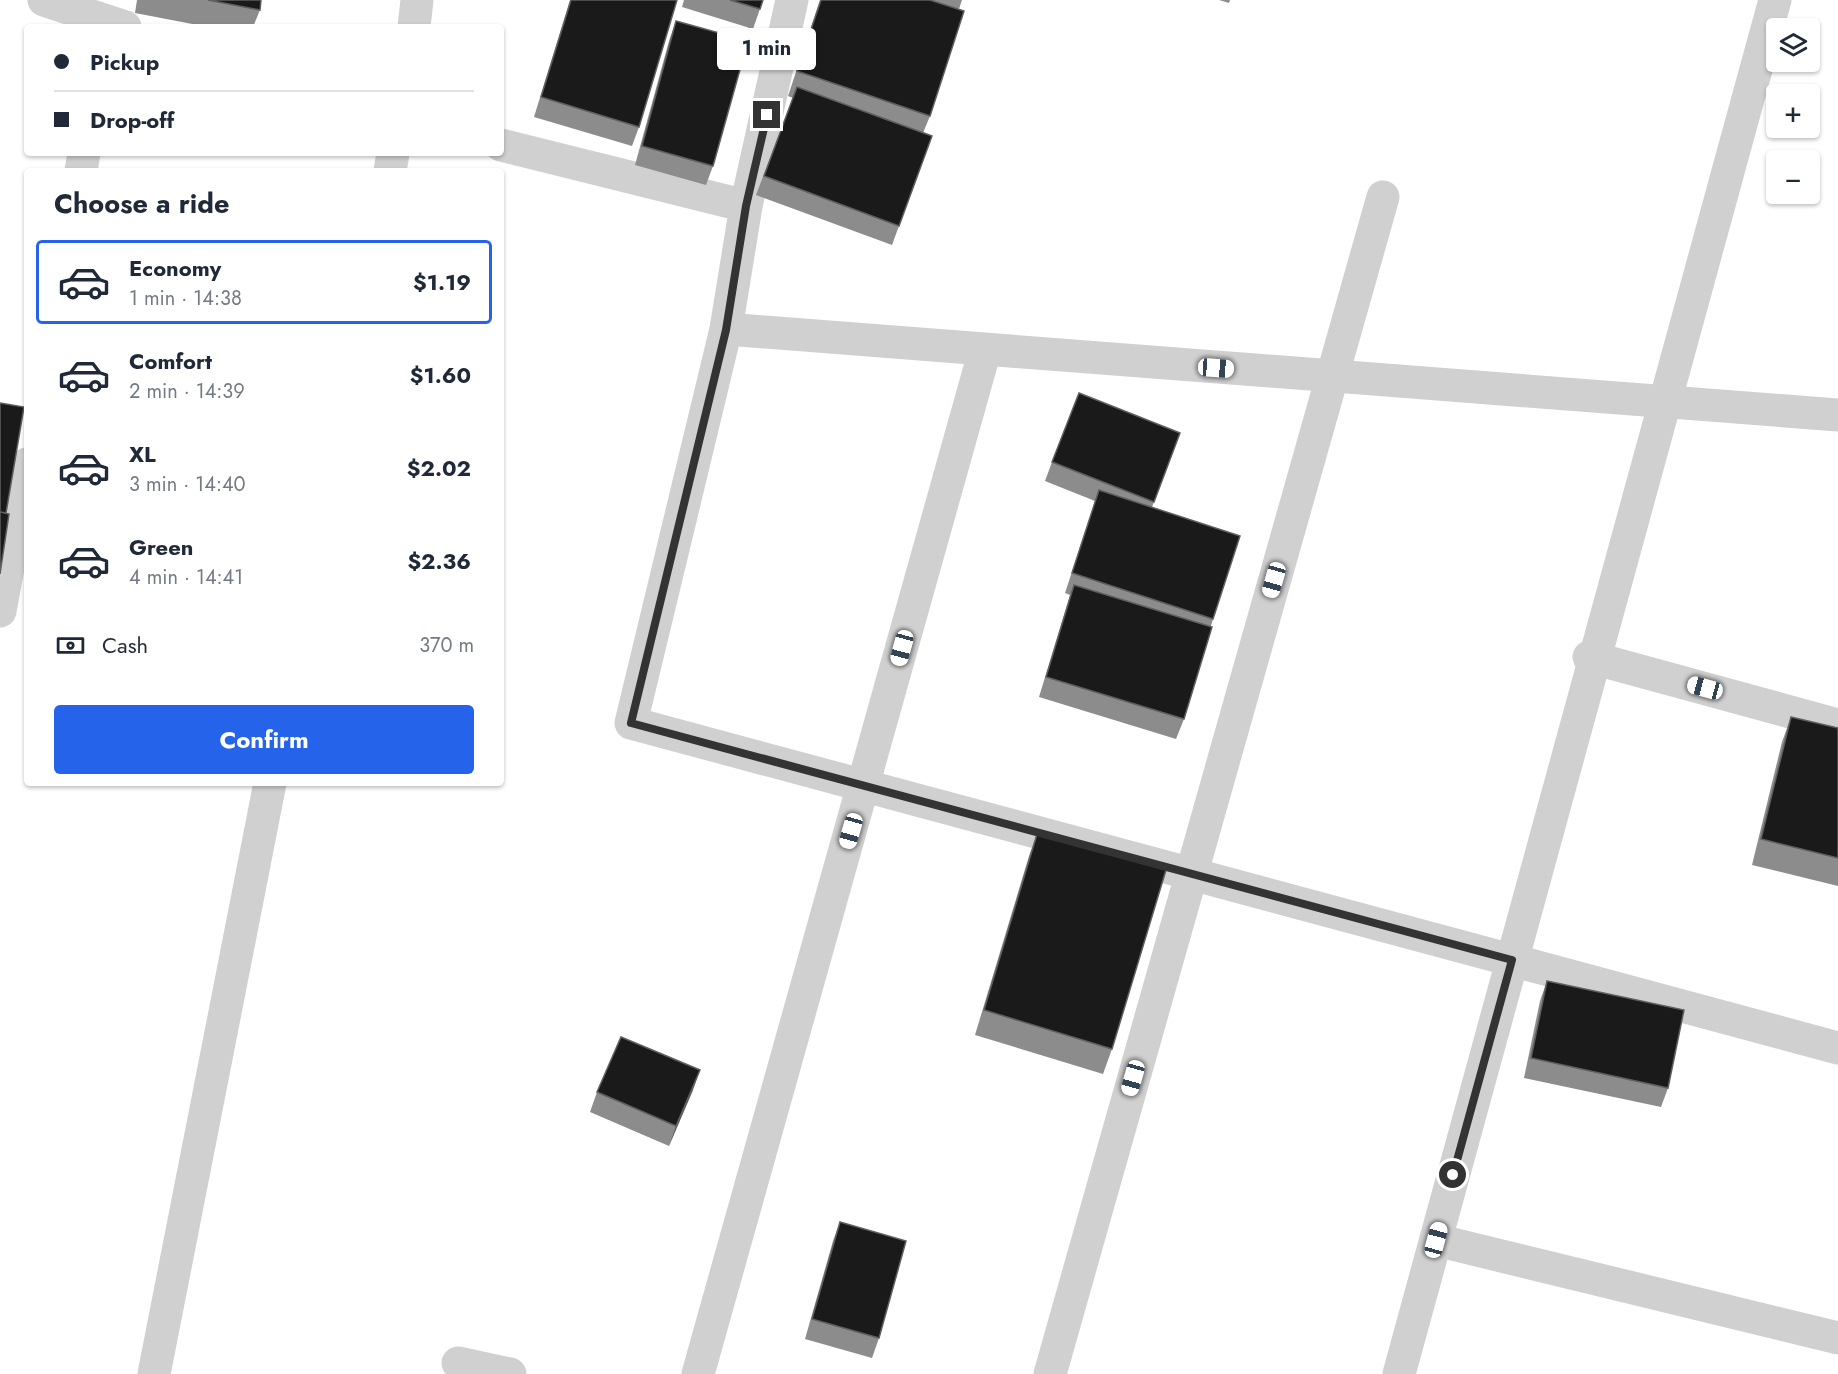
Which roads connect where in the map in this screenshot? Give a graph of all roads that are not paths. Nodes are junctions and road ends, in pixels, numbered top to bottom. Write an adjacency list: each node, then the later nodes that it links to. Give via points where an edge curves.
1 (44, 0): 5 (street)
2 (417, 0): 6 (street)
3 (792, 0): 9 (street)
4 (1774, 0): 13 (street)
5 (113, 19)
6 (414, 24)
7 (504, 146): 9 (street)
8 (1383, 196): 12 (street)
9 (746, 206): 10 (street)
10 (726, 330): 11 (street); 20 (street, via 631,723)
11 (985, 350): 12 (street); 20 (street)
12 (1332, 377): 13 (street); 21 (street)
13 (1665, 403): 14 (street); 17 (street)
14 (1838, 415)
15 (24, 480): 16 (street)
16 (0, 611)
17 (1592, 658): 18 (street); 22 (street)
18 (1838, 725)
19 (269, 786): 27 (street)
20 (863, 786): 21 (street); 29 (street)
21 (1191, 874): 22 (street); 30 (street)
22 (1512, 960): 23 (street); 24 (street)
23 (1838, 1048)
24 (1436, 1240): 25 (street); 31 (street)
25 (1838, 1338)
26 (459, 1363): 28 (street)
27 (154, 1374)
28 (510, 1374)
29 (699, 1374)
30 (1050, 1374)
31 (1399, 1374)

